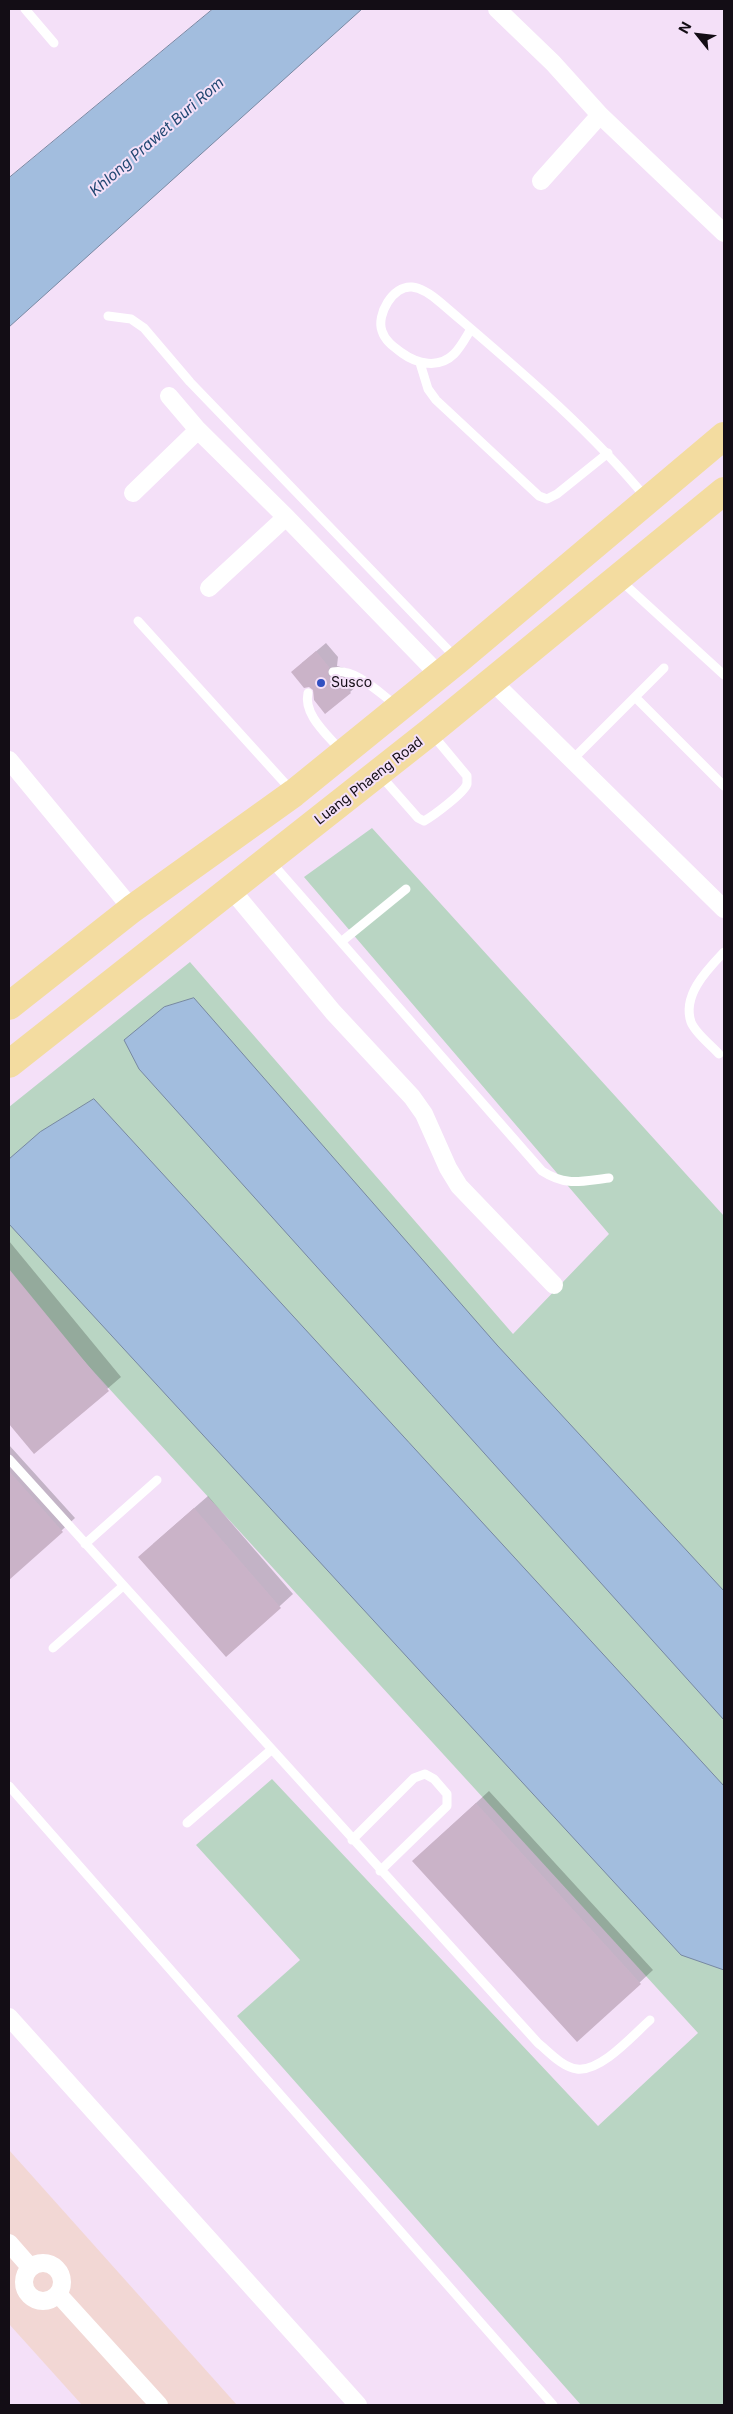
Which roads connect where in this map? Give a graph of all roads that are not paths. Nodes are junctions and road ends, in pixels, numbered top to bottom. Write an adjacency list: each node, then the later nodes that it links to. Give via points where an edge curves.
1 (26, 9): 3 (lane)
2 (497, 9): 4 (street, via 553,63)
3 (54, 43)
4 (600, 115): 5 (street); 6 (street)
5 (541, 181)
6 (724, 233)
7 (108, 316): 22 (lane, via 131,319 144,328)
8 (471, 329): 9 (lane, via 453,355 436,363); 9 (lane, via 429,293 411,286 398,291 384,308 380,319 382,331 390,344); 13 (lane)
9 (420, 363): 13 (lane, via 428,389 436,400 539,496 547,499 557,494)
10 (169, 396): 11 (street)
11 (198, 430): 15 (street); 17 (street)
12 (724, 436): 16 (main road)
13 (608, 453): 16 (lane)
14 (724, 491): 18 (main road, Luang Phaeng Road)
15 (133, 494)
16 (648, 501): 22 (main road)
17 (286, 517): 19 (street); 22 (street)
18 (619, 579): 21 (lane); 26 (main road, Luang Phaeng Road)
19 (209, 588)
20 (138, 621): 36 (lane)
21 (720, 665): 25 (lane)
22 (449, 667): 29 (main road)
23 (664, 668): 28 (lane)
24 (333, 672): 29 (lane, via 343,670 352,673)
25 (724, 675)
26 (492, 681): 30 (main road, Luang Phaeng Road); 33 (street)
27 (308, 693): 31 (lane, via 306,703 309,711)
28 (635, 697): 33 (lane); 35 (lane)
29 (399, 708): 31 (main road)
30 (430, 732): 34 (main road, Luang Phaeng Road); 34 (lane, via 467,776 463,790 431,817 424,821 418,818)
31 (343, 753): 36 (main road)
32 (9, 760): 40 (street)
33 (572, 760): 41 (street)
34 (378, 773): 37 (main road, Luang Phaeng Road)
35 (724, 786)
36 (294, 793): 40 (main road)
37 (269, 860): 38 (main road, Luang Phaeng Road); 42 (lane)
38 (231, 889): 46 (main road, Luang Phaeng Road); 48 (street, via 332,1012 412,1097 424,1114 459,1186)
39 (406, 889): 42 (lane)
40 (132, 909): 44 (main road)
41 (724, 909)
42 (341, 942): 47 (lane, via 542,1171 557,1181)
43 (724, 952): 45 (lane, via 696,986 689,1008 692,1024)
44 (9, 1006)
45 (719, 1054)
46 (9, 1064)
47 (609, 1178)
48 (554, 1285)
49 (9, 1460): 51 (lane)
50 (156, 1480): 51 (lane)
51 (85, 1544): 52 (lane)
52 (123, 1586): 53 (lane); 54 (lane)
53 (53, 1648)
54 (271, 1750): 56 (lane); 57 (lane)
55 (9, 1786): 66 (lane)
56 (188, 1823)
57 (352, 1840): 58 (lane); 58 (lane, via 414,1778 425,1774 434,1779 447,1794 447,1806)
58 (380, 1871): 60 (lane, via 557,2060 576,2069 591,2068)
59 (9, 2017): 65 (street)
60 (650, 2020)
61 (9, 2243): 62 (street)
62 (30, 2267): 63 (street, via 42,2262 54,2266 63,2283); 63 (street, via 24,2284 29,2296 40,2301)
63 (58, 2294): 64 (street)
64 (159, 2405)
65 (358, 2405)
66 (553, 2405)

